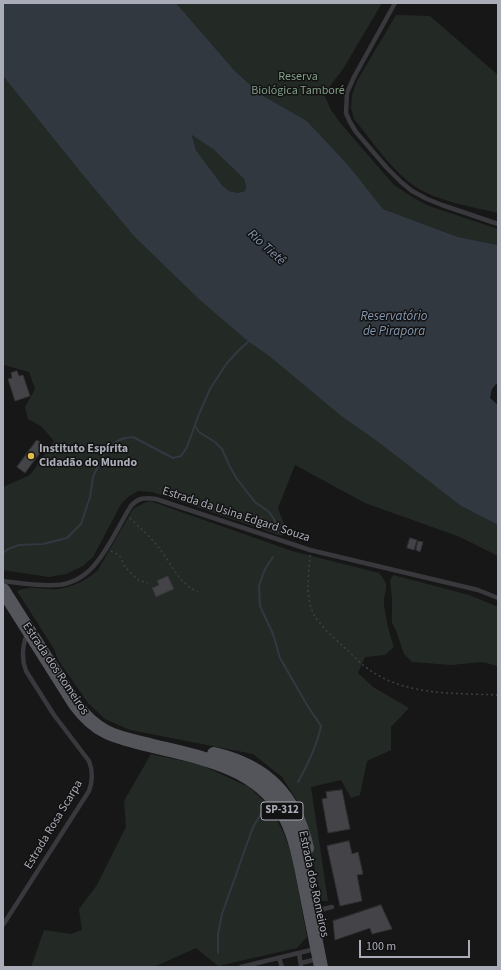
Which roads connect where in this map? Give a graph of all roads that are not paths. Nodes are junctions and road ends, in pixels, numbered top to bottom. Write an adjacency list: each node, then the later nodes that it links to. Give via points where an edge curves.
1 (395, 3): 2 (lane, via 347,93 346,113 350,122 387,168 412,191 442,205)
2 (498, 224)
3 (3, 581): 5 (lane, Estrada da Usina Edgard Souza, via 56,585 65,584 86,574 98,561 126,514 136,501 142,498 156,499 310,550 478,590)
4 (3, 590): 6 (main road, Estrada dos Romeiros / SP-312)
5 (498, 598)
6 (28, 630): 7 (main road, Estrada dos Romeiros / SP-312, via 83,714 104,731); 8 (lane, Estrada Rosa Scarpa, via 22,657 26,671 54,715 89,761 93,776 89,791)
7 (140, 743): 11 (main road, Estrada dos Romeiros / SP-312, via 230,768 249,778 270,796 286,817 295,840); 15 (main road, Estrada dos Romeiros / SP-312, via 184,747 233,759 255,769 278,788 300,824 325,909)
8 (3, 925)
9 (299, 953): 10 (lane); 11 (lane); 12 (lane)
10 (279, 958): 13 (lane); 14 (lane)
11 (319, 958): 12 (lane)
12 (301, 965)
13 (241, 967)
14 (282, 967)
15 (330, 967)

